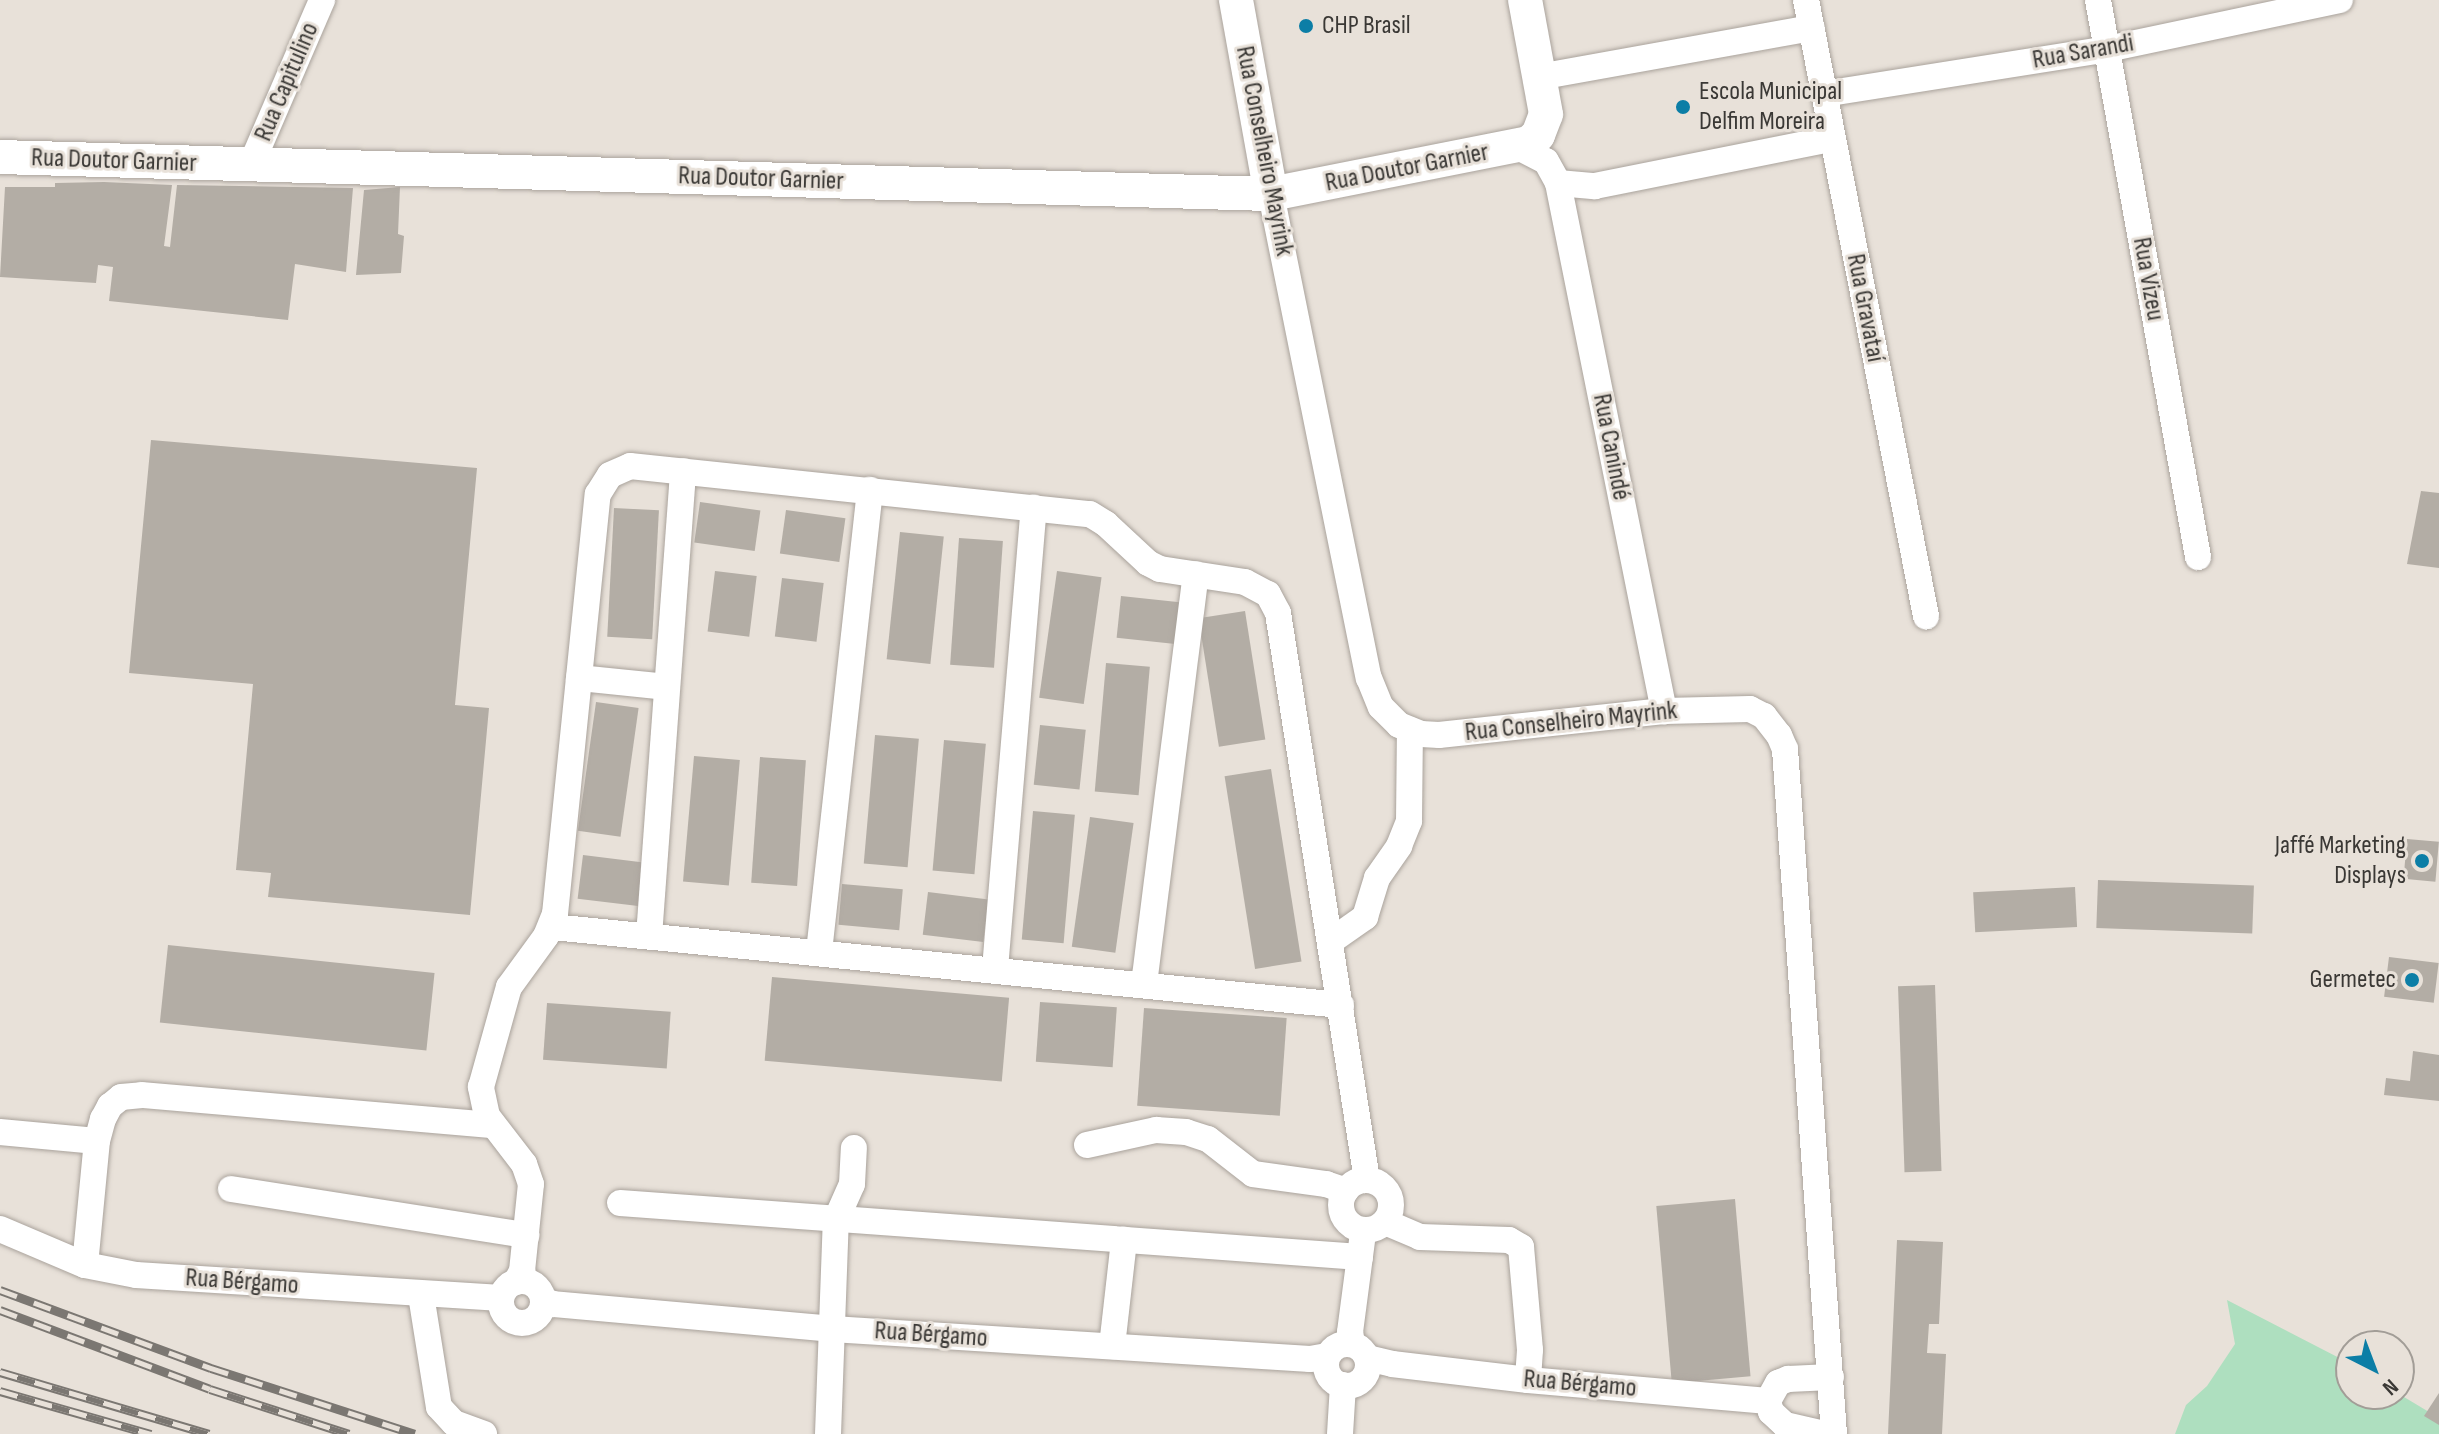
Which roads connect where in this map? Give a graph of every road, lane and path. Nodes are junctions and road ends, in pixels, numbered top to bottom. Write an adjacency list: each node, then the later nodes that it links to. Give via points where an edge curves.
1 (322, 0): 14 (street, Rua Capitulino)
2 (1236, 0): 17 (main road, Rua Conselheiro Mayrink)
3 (1525, 0): 9 (main road)
4 (1806, 0): 7 (street, Rua Gravataí)
5 (2098, 0): 8 (street, Rua Vizeu)
6 (2340, 0): 8 (street, Rua Sarandi)
7 (1812, 28): 9 (street); 10 (street, Rua Gravataí)
8 (2107, 49): 10 (street, Rua Sarandi); 22 (street, Rua Vizeu)
9 (1539, 77): 12 (main road, Rua Doutor Garnier, via 1546,114 1538,135)
10 (1824, 94): 11 (street, Rua Gravataí)
11 (1831, 139): 16 (street); 24 (street, Rua Gravataí)
12 (1518, 147): 15 (street, Rua Doutor Garnier, via 1546,161); 17 (main road, Rua Doutor Garnier)
13 (0, 157): 14 (main road, Rua Doutor Garnier)
14 (251, 165): 17 (main road, Rua Doutor Garnier)
15 (1558, 183): 16 (street); 18 (street, Rua Canindé)
16 (1595, 186): 18 (street)
17 (1271, 194): 28 (street, Rua Conselheiro Mayrink, via 1369,678 1381,707)
18 (1563, 213): 27 (street, Rua Canindé)
19 (683, 471): 20 (street); 25 (street, via 630,466 603,484); 26 (street)
20 (870, 490): 21 (street); 32 (street)
21 (1034, 508): 23 (street, via 1097,517 1148,563); 33 (street)
22 (2198, 557)
23 (1196, 574): 31 (street, via 1257,586 1274,603); 34 (street)
24 (1926, 616)
25 (579, 678): 26 (street); 29 (street)
26 (667, 687): 30 (street)
27 (1664, 711): 28 (street, Rua Conselheiro Mayrink, via 1439,735); 56 (street, Rua Conselheiro Mayrink, via 1750,709 1764,716 1785,749)
28 (1410, 730): 31 (street, via 1409,821 1377,878 1365,917)
29 (552, 927): 30 (street); 36 (street, via 522,965 504,1000 481,1087)
30 (649, 936): 32 (street)
31 (1331, 941): 35 (street)
32 (819, 952): 33 (street)
33 (995, 969): 34 (street)
34 (1144, 984): 35 (street)
35 (1341, 1005): 41 (street)
36 (493, 1125): 38 (street, via 142,1095 121,1097 103,1119); 47 (street, via 528,1173)
37 (0, 1132): 38 (street)
38 (97, 1141): 50 (street)
39 (1087, 1145): 41 (street, via 1156,1130 1186,1132 1208,1139 1253,1174)
40 (854, 1148): 44 (street, via 852,1184)
41 (1356, 1185): 45 (street, via 1341,1203 1343,1216 1352,1225); 45 (street, via 1387,1190 1391,1201)
42 (231, 1189): 47 (street)
43 (620, 1203): 44 (street)
44 (836, 1220): 48 (street); 53 (street)
45 (1374, 1226): 49 (street); 57 (street, via 1420,1237 1509,1240 1521,1247)
46 (0, 1229): 50 (street, Rua Bérgamo)
47 (526, 1235): 51 (street)
48 (1124, 1240): 49 (street); 54 (street)
49 (1360, 1257): 55 (street)
50 (85, 1265): 52 (street, Rua Bérgamo, via 136,1275)
51 (522, 1294): 52 (street, Rua Bérgamo); 53 (street, Rua Bérgamo)
52 (421, 1295): 59 (street, via 439,1407 454,1423)
53 (832, 1329): 54 (street, Rua Bérgamo); 60 (street)
54 (1112, 1346): 55 (street, Rua Bérgamo)
55 (1348, 1354): 57 (street, Rua Bérgamo); 61 (street, via 1361,1380 1345,1390)
56 (1831, 1377): 58 (street, via 1788,1379 1778,1383); 63 (street, Rua Conselheiro Mayrink)
57 (1528, 1380): 58 (street, Rua Bérgamo)
58 (1768, 1401): 62 (street, via 1785,1425)
59 (484, 1434)
60 (828, 1434)
61 (1340, 1434)
62 (1824, 1434)
63 (1834, 1434)

